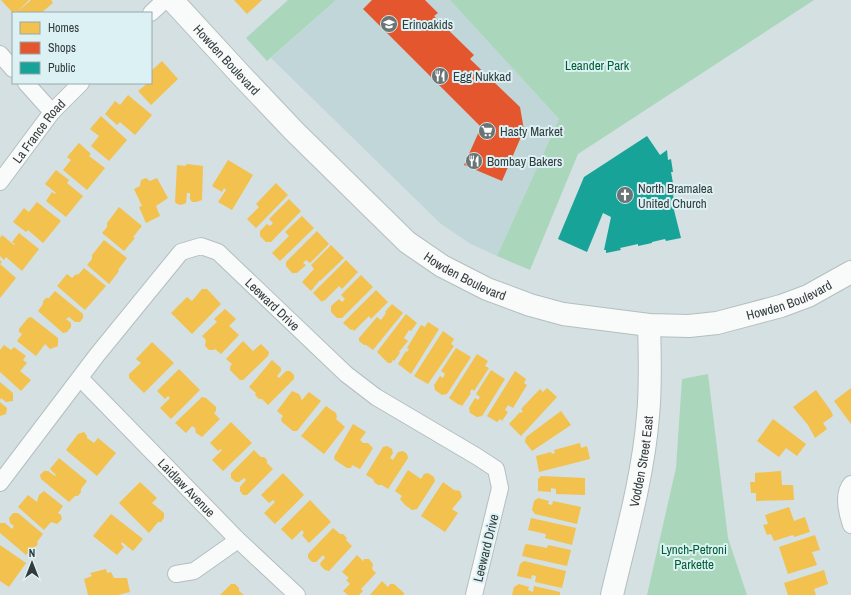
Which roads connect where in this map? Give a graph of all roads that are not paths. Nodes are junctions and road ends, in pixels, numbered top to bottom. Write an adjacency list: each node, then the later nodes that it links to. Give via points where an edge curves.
1 (165, 0): 3 (street)
2 (172, 0): 11 (street, Howden Boulevard, via 351,187 407,242 442,266 487,289 530,305 563,314)
3 (152, 12)
4 (0, 54): 5 (street)
5 (12, 68)
6 (27, 84): 8 (street)
7 (80, 84): 8 (street, La France Road)
8 (52, 112): 9 (street, La France Road)
9 (0, 182)
10 (851, 272): 11 (street, Howden Boulevard, via 808,296 752,315 689,326)
11 (649, 325): 20 (street, Vodden Street East, via 649,415 645,445)
12 (80, 378): 13 (street, Leeward Drive); 16 (street, Laidlaw Avenue); 19 (street, Leeward Drive, via 181,252 201,246 218,252 346,374 376,397 496,469 500,488)
13 (0, 483)
14 (851, 484): 15 (street, via 847,488 847,512)
15 (851, 525)
16 (238, 540): 17 (street, via 194,571); 18 (street, Laidlaw Avenue)
17 (176, 574)
18 (297, 595)
19 (474, 595)
20 (612, 595)

